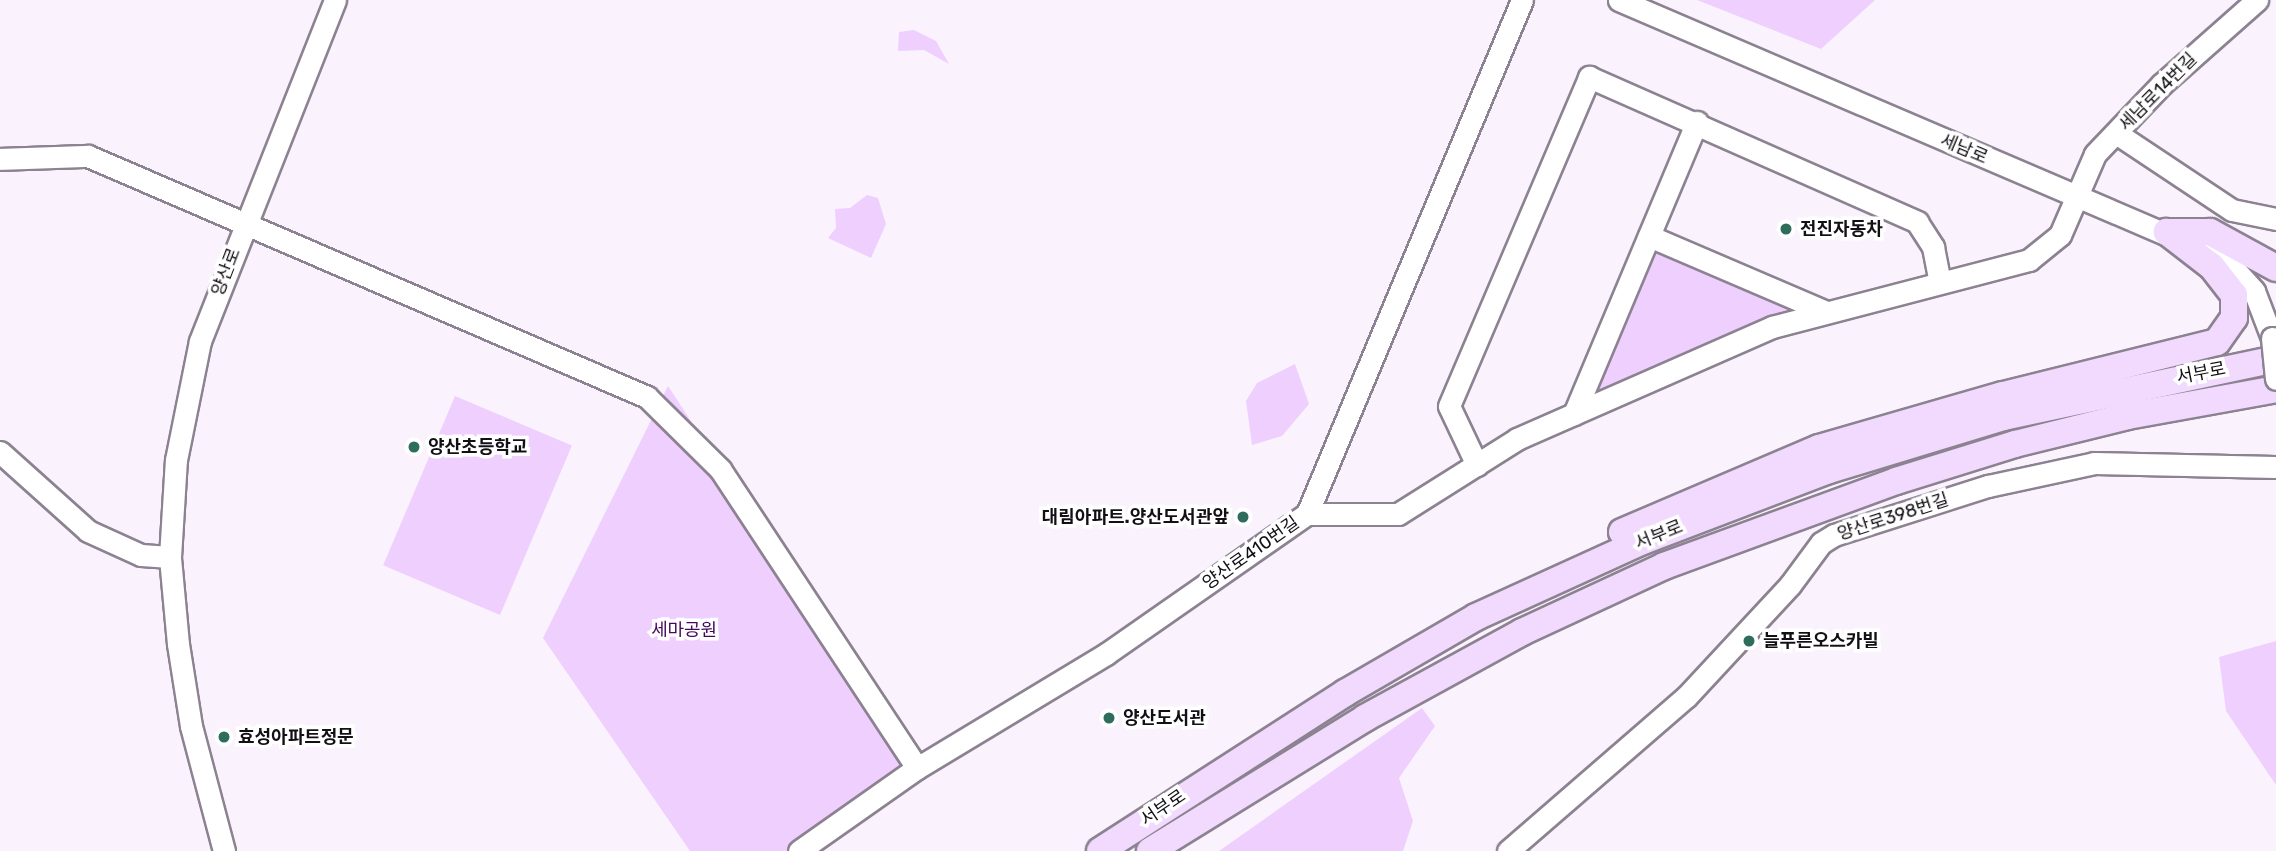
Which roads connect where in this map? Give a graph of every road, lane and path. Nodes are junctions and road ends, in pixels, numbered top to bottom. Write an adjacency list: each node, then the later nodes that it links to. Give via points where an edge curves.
1 (335, 0): 10 (street, 양산로)
2 (1522, 0): 23 (street, 양산로410번길)
3 (1619, 0): 8 (street, 세남로)
4 (2257, 0): 6 (street, 세남로14번길, via 2161,84)
5 (1697, 122): 12 (street); 14 (street, via 1917,222 1933,247); 21 (street, via 1589,77 1449,406)
6 (2116, 133): 8 (street, 세남로14번길, via 2095,155); 9 (street, via 2232,210)
7 (0, 159): 10 (street, via 88,156)
8 (2077, 198): 11 (street, 세남로); 14 (street, 세남로14번길, via 2060,235 2029,260)
9 (2276, 219)
10 (245, 223): 24 (street, 양산로, via 200,341 185,399); 26 (street, via 647,397 720,469)
11 (2167, 232): 13 (main road, via 2210,232); 16 (street, 세남로, via 2226,260 2254,291); 25 (main road, via 2211,266 2234,295 2234,318 2217,342 1990,398 1819,448 1540,570)
12 (1649, 236): 15 (street); 19 (street)
13 (2276, 268)
14 (1940, 282): 15 (street, 세남로14번길)
15 (1826, 312): 19 (street, 세남로14번길, via 1772,327)
16 (2274, 348): 17 (street, 세남로, bridge); 25 (main road, 서부로, via 2003,417 1829,470 1643,541)
17 (2276, 379)
18 (2276, 389): 30 (main road, 서부로, via 2128,416 2015,444 1896,481 1664,566 1522,632 1365,718)
19 (1574, 414): 21 (street, 세남로14번길, via 1517,439)
20 (0, 452): 24 (street, via 88,531 141,555)
21 (1477, 465): 23 (street, 세남로14번길, via 1398,514)
22 (2276, 467): 31 (street, 양산로398번길, via 2094,463 1988,486 1833,535 1821,543 1790,585 1686,697)
23 (1307, 514): 26 (street, 양산로410번길, via 1106,654)
24 (170, 557): 27 (street, 양산로, via 191,726)
25 (1476, 617): 29 (main road, 서부로, via 1334,700)
26 (917, 768): 28 (street, 양산로410번길)
27 (225, 851)
28 (799, 851)
29 (1100, 851)
30 (1150, 851)
31 (1508, 851)

